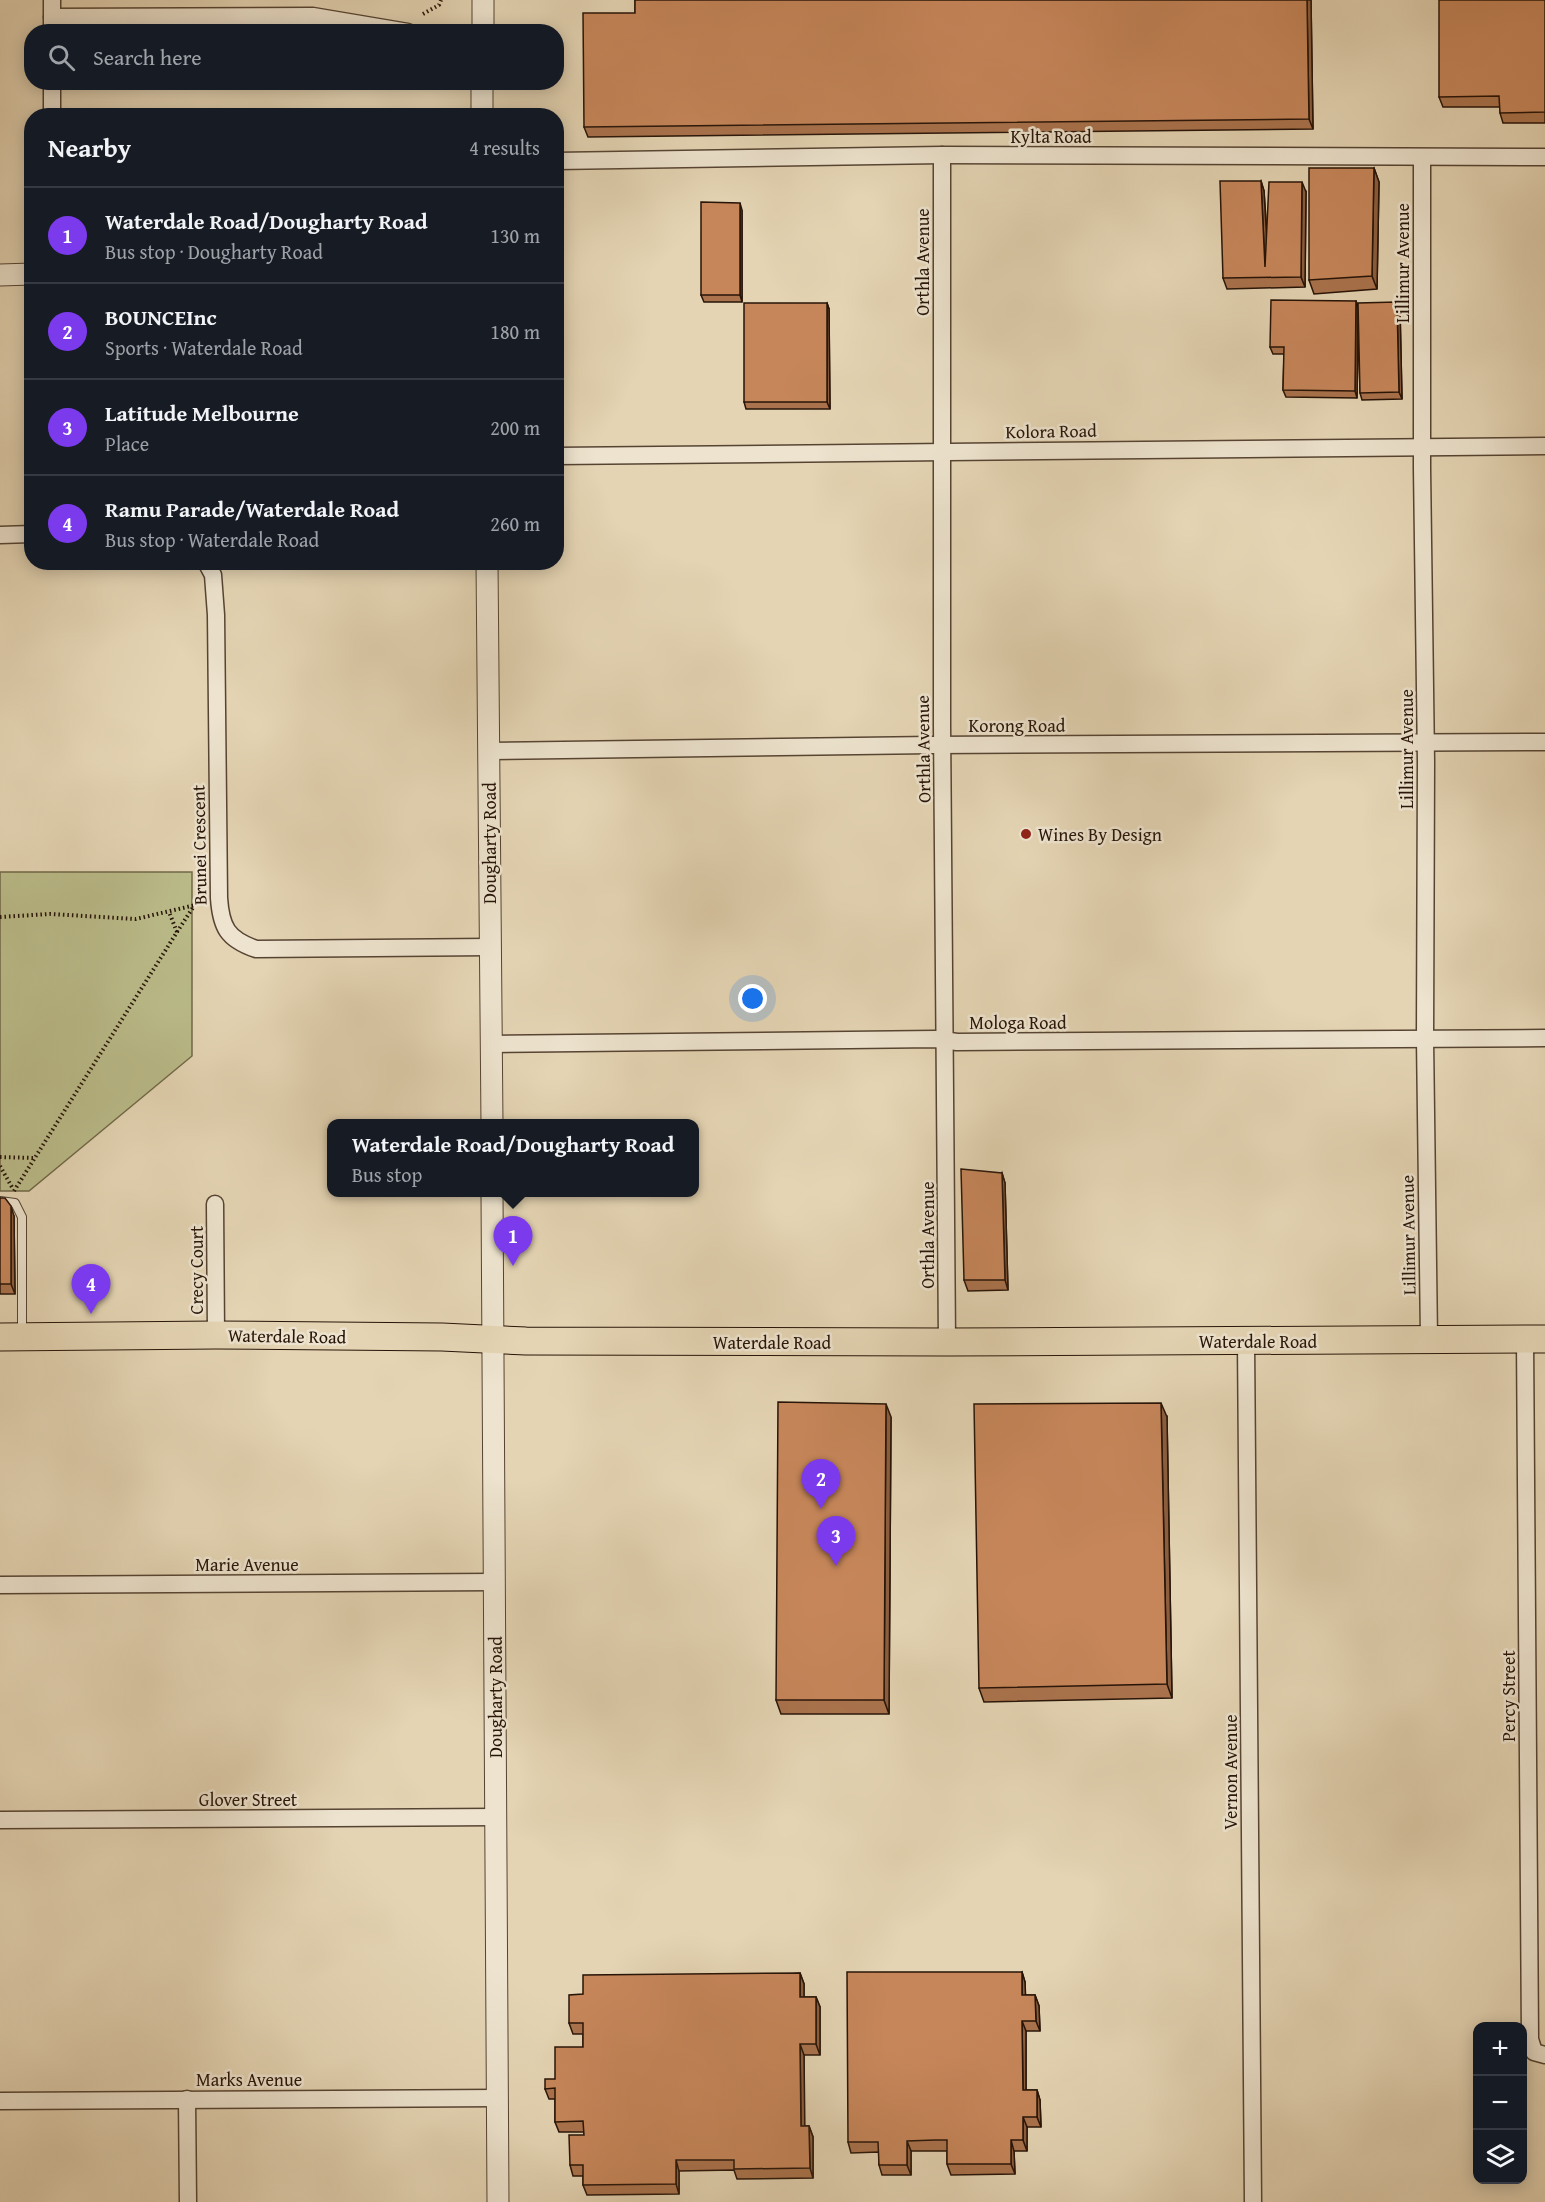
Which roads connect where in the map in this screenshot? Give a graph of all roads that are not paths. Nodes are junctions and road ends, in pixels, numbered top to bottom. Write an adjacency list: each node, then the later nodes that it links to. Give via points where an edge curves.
1 (52, 0): 3 (street)
2 (483, 0): 5 (street)
3 (52, 24): 4 (street, via 313,16)
4 (360, 24)
5 (483, 24)
6 (52, 90): 8 (street)
7 (482, 90): 9 (street)
8 (52, 108)
9 (482, 108)
10 (942, 155): 12 (street, Kylta Road); 13 (street, Kylta Road); 18 (street, Orthla Avenue)
11 (1545, 157): 12 (street, Kylta Road)
12 (1422, 158): 17 (street, Lillimur Avenue)
13 (564, 161)
14 (24, 274): 15 (street)
15 (0, 275)
16 (1545, 446): 17 (street, Kolora Road)
17 (1422, 447): 18 (street, Kolora Road); 24 (street, Lillimur Avenue)
18 (941, 452): 19 (street, Kolora Road); 26 (street, Orthla Avenue)
19 (564, 456)
20 (24, 534): 21 (street)
21 (0, 535)
22 (210, 570): 28 (street, Brunei Crescent, via 216,615 219,898 226,930 243,945 256,949)
23 (487, 570): 27 (street, Dougharty Road)
24 (1426, 742): 25 (street, Korong Road); 26 (street, Korong Road); 30 (street, Lillimur Avenue)
25 (1545, 742)
26 (942, 745): 27 (street, Korong Road); 31 (street, Orthla Avenue)
27 (489, 751): 28 (street, Dougharty Road)
28 (490, 947): 32 (street, Dougharty Road)
29 (1545, 1038): 30 (street, Mologa Road)
30 (1425, 1039): 31 (street, Mologa Road); 41 (street, Lillimur Avenue)
31 (945, 1041): 32 (street, Mologa Road); 43 (street, Orthla Avenue)
32 (491, 1044): 33 (street, Dougharty Road)
33 (492, 1119)
34 (492, 1197): 39 (street, Dougharty Road)
35 (0, 1201): 38 (lane, via 15,1203 22,1217)
36 (215, 1204): 37 (street, Crecy Court)
37 (216, 1335): 38 (main road, Waterdale Road); 39 (main road, Waterdale Road)
38 (11, 1337)
39 (494, 1339): 43 (main road, Waterdale Road); 44 (street, Dougharty Road)
40 (1535, 1339): 41 (main road, Waterdale Road); 48 (street, Percy Street, via 1530,2039)
41 (1429, 1340): 42 (main road, Waterdale Road)
42 (1246, 1341): 43 (main road, Waterdale Road); 54 (street, Vernon Avenue)
43 (947, 1342)
44 (494, 1582): 45 (street, Marie Avenue); 46 (street, Dougharty Road)
45 (0, 1585)
46 (496, 1817): 47 (street, Glover Street); 49 (street, Dougharty Road)
47 (0, 1820)
48 (1540, 2053)
49 (498, 2098): 50 (street, Marks Avenue); 53 (street, Dougharty Road)
50 (187, 2099): 51 (street, Marks Avenue); 52 (street)
51 (0, 2101)
52 (188, 2202)
53 (498, 2202)
54 (1253, 2202)

